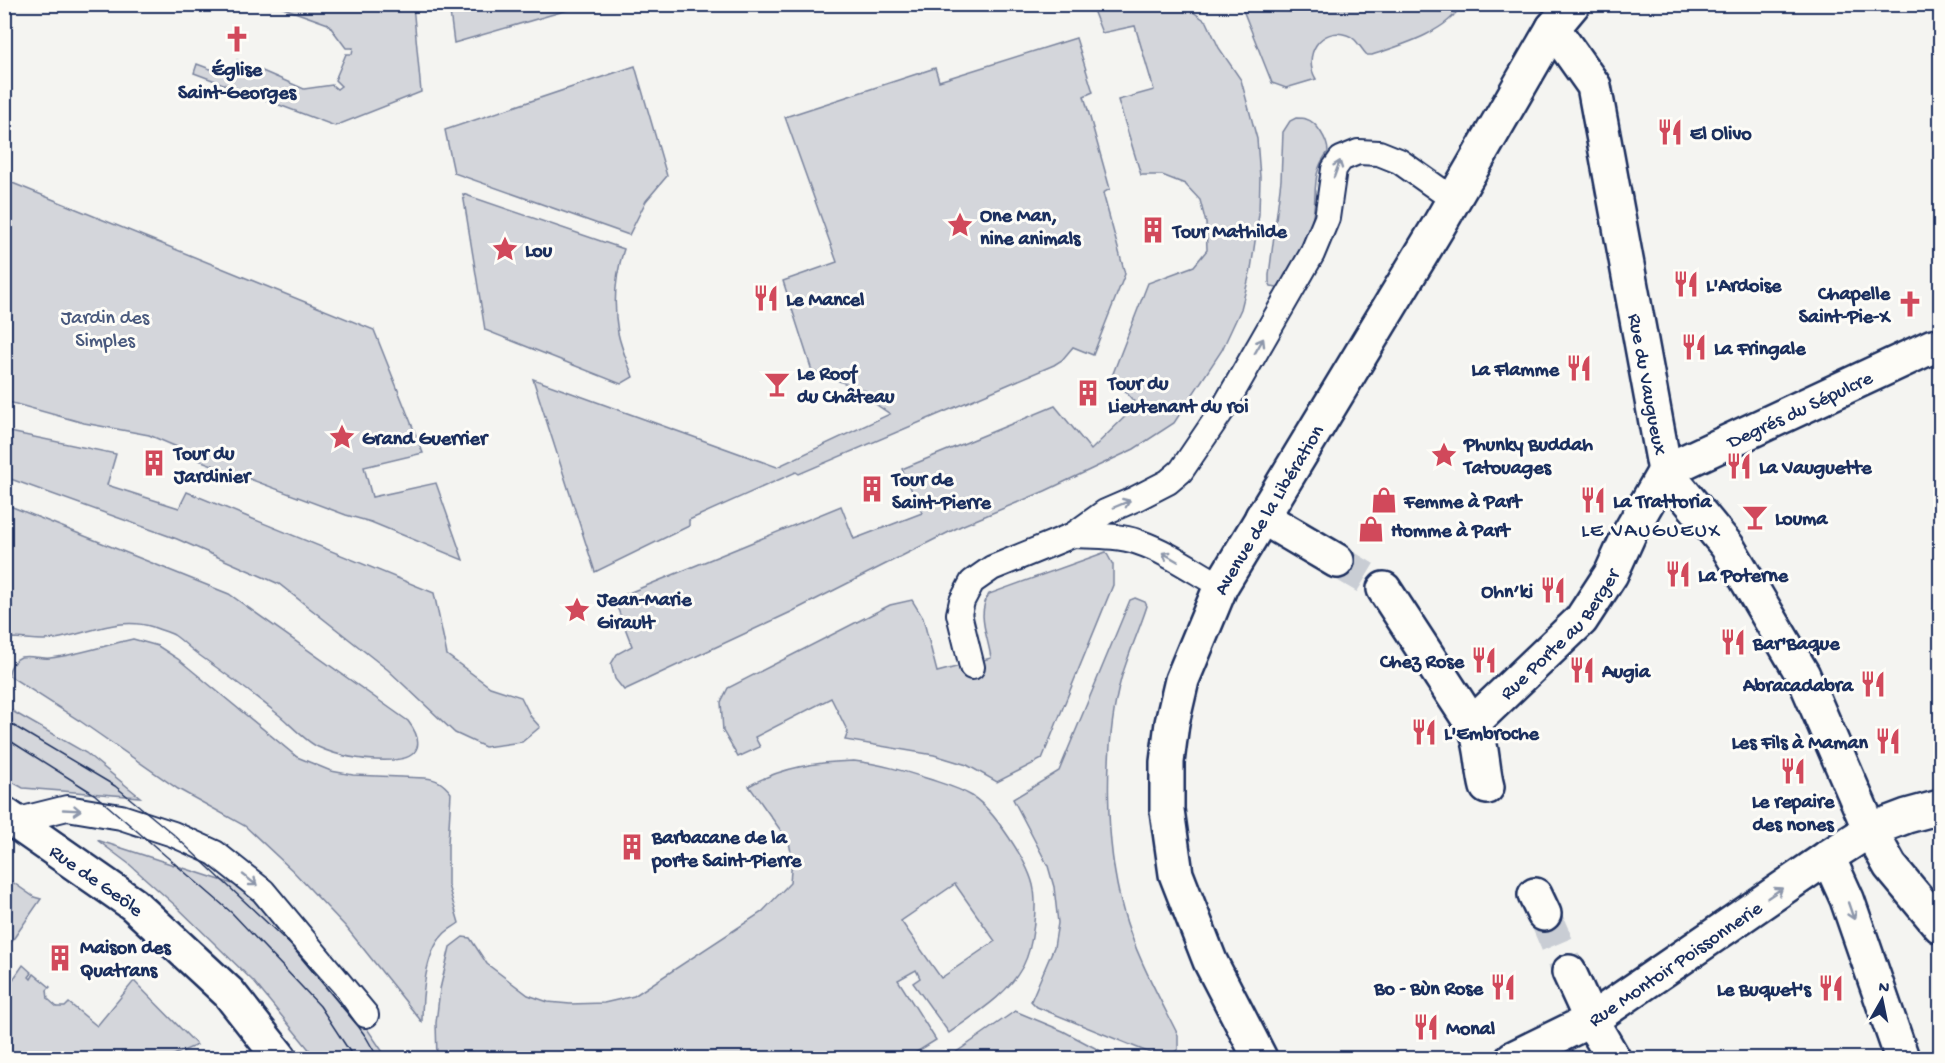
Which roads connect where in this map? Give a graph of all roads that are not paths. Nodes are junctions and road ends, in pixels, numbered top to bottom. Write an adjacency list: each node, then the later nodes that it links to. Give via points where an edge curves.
1 (1561, 12): 2 (street, Avenue de la Libération); 4 (street, Rue du Vaugueux, via 1594,86)
2 (1454, 200): 5 (street, Avenue de la Libération); 6 (lane, one-way to 2, via 1105,512 1168,482 1181,471 1223,410 1312,254 1327,218 1334,169 1341,159 1358,152 1379,153 1399,161)
3 (1933, 346): 4 (street, Degrés du Sépulcre)
4 (1665, 471): 11 (street, Rue Porte au Berger, via 1611,574 1581,620); 15 (street, Rue du Vaugueux, via 1726,546 1803,675)
5 (1262, 517): 7 (street); 8 (street, Avenue de la Libération)
6 (1072, 535): 8 (lane, one-way to 6, via 1136,541); 10 (lane, via 992,568 972,582 959,614)
7 (1337, 561)
8 (1221, 586): 22 (street, Avenue de la Libération, via 1182,680 1167,762 1167,810 1176,874 1210,962)
9 (1384, 589): 11 (street)
10 (972, 668)
11 (1472, 724): 12 (street, via 1480,742)
12 (1487, 788)
13 (1941, 807): 15 (street, Rue Montoir Poissonnerie)
14 (10, 818): 19 (lane, one-way to 19, via 67,808 121,817 215,853 263,891); 21 (street, Rue de Geôle, via 133,903 229,993)
15 (1870, 830): 16 (street, Rue Montoir Poissonnerie); 17 (street, Rue du Vaugueux, via 1890,866)
16 (1828, 857): 20 (street, Rue Montoir Poissonnerie, one-way to 16); 25 (street, one-way to 25, via 1847,899)
17 (1941, 926)
18 (1569, 972): 20 (street)
19 (366, 1015)
20 (1591, 1020): 23 (street, Rue Montoir Poissonnerie); 24 (street)
21 (280, 1059)
22 (1260, 1059)
23 (1513, 1059)
24 (1613, 1059)
25 (1902, 1059)

